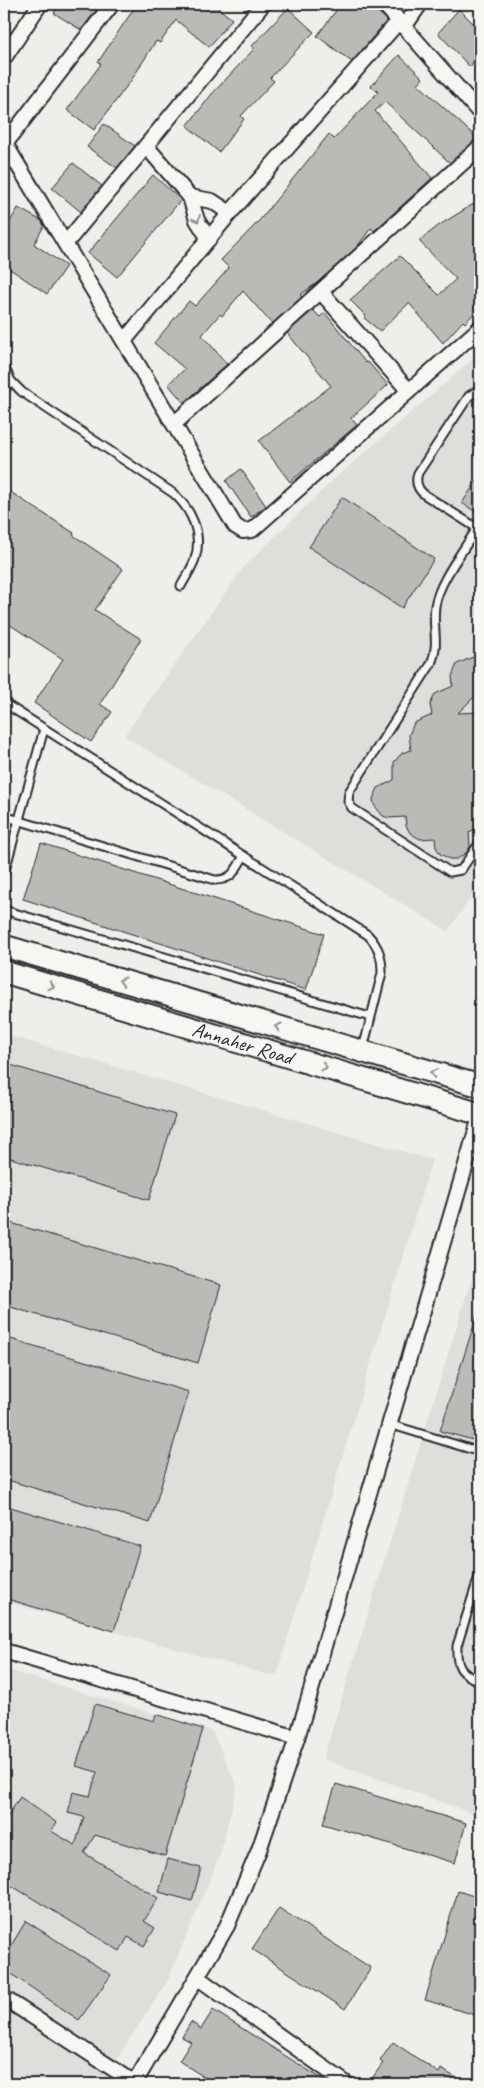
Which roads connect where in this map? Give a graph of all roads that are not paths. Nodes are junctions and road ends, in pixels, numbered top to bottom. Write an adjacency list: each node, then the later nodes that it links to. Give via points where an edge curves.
1 (40, 4): 7 (street)
2 (112, 4): 9 (street)
3 (264, 4): 10 (street)
4 (384, 4): 6 (street)
5 (420, 4): 6 (street)
6 (401, 24): 8 (street); 13 (street)
7 (4, 58)
8 (480, 113)
9 (4, 143): 15 (street)
10 (146, 146): 12 (street); 15 (street)
11 (480, 147): 16 (street)
12 (190, 197): 13 (street, via 212,201); 14 (street, one-way to 14, via 197,220)
13 (230, 213): 14 (street)
14 (209, 239): 18 (street)
15 (66, 243): 18 (street)
16 (321, 292): 22 (street); 24 (street)
17 (480, 328): 22 (street)
18 (124, 341): 24 (street)
19 (4, 366): 20 (lane)
20 (11, 381): 23 (lane); 26 (lane, via 22,392 181,500 193,518 198,539 195,560)
21 (480, 389): 25 (lane, via 469,396 418,473 416,483 425,495)
22 (409, 391): 24 (street, via 248,532 235,526)
23 (4, 392)
24 (174, 424)
25 (479, 529): 31 (lane, via 437,597 434,617 437,645 431,664 349,792 348,800 352,808 450,872 461,870)
26 (181, 586)
27 (4, 703): 28 (lane)
28 (44, 729): 30 (lane); 32 (lane)
29 (4, 816): 30 (lane)
30 (18, 820): 32 (lane, via 215,880 224,880 232,875); 33 (lane)
31 (480, 842)
32 (244, 856): 37 (lane, via 368,935 375,943 380,952 382,973)
33 (4, 874)
34 (4, 910): 37 (lane)
35 (4, 946): 38 (main road, Annaher Road, one-way to 35)
36 (4, 972): 40 (main road, Annaher Road, one-way to 40)
37 (370, 1017): 38 (lane)
38 (362, 1052): 39 (main road, Annaher Road, one-way to 38)
39 (480, 1086)
40 (480, 1115): 41 (street)
41 (389, 1424): 42 (lane); 46 (street)
42 (480, 1452)
43 (480, 1573): 45 (lane, via 456,1656 458,1667)
44 (4, 1651): 46 (street)
45 (480, 1682)
46 (297, 1738): 47 (street, via 227,1926)
47 (198, 1978): 49 (street); 50 (street)
48 (4, 1998): 49 (street)
49 (134, 2084)
50 (347, 2084)

